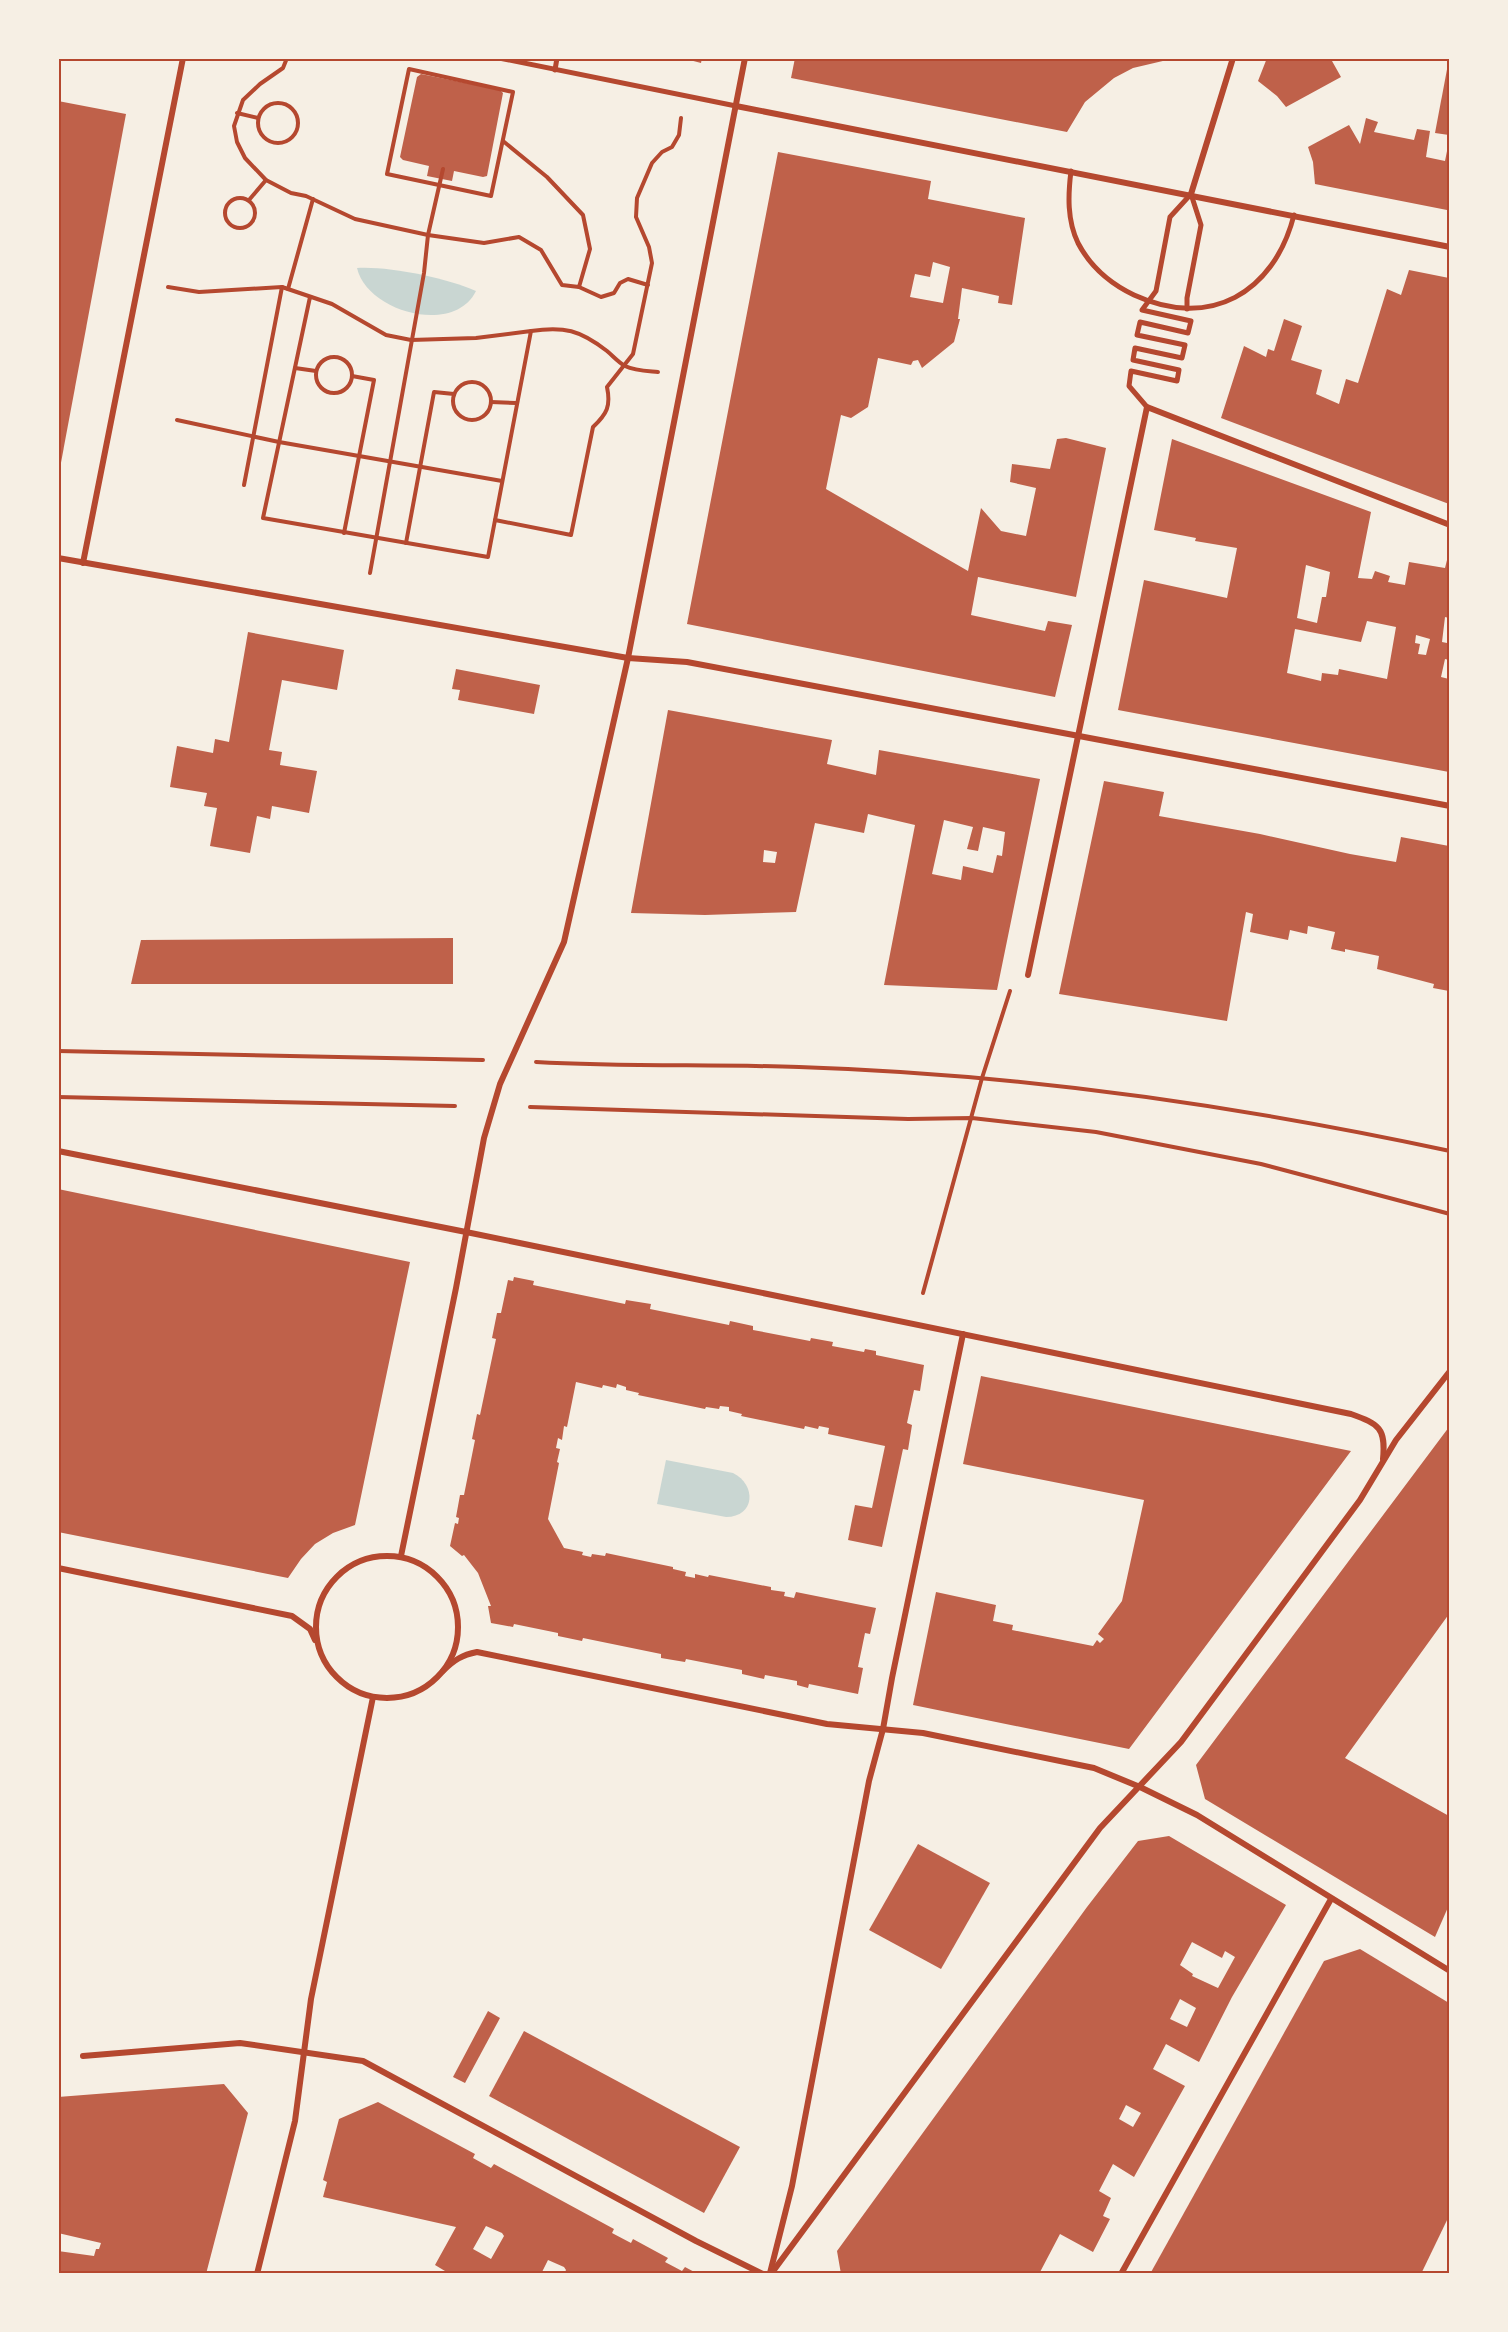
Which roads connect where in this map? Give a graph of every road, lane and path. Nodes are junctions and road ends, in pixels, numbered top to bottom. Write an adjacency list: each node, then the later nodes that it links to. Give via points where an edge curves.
1 (183, 58): 56 (street)
2 (287, 58): 10 (path, via 284,68 243,100)
3 (499, 58): 7 (street)
4 (557, 58): 8 (street)
5 (746, 58): 9 (street)
6 (1233, 58): 18 (street)
7 (516, 60): 8 (street)
8 (555, 70): 9 (street)
9 (736, 106): 15 (street); 58 (street)
10 (237, 113): 12 (path); 16 (path, via 237,141 245,158)
11 (670, 116): 24 (path, via 682,118 679,135 672,147 652,163 637,198 636,217 652,263)
12 (258, 118): 12 (path, via 269,104 282,103 293,109 297,127 290,139 270,141 260,132)
13 (503, 141): 17 (path, via 491,196); 17 (path, via 513,92 409,69 387,174); 27 (path, via 547,177 582,215 591,249)
14 (443, 169): 17 (path)
15 (1071, 171): 18 (street); 30 (street, via 1068,195 1077,242 1108,279)
16 (266, 180): 19 (path); 20 (path)
17 (439, 185): 22 (path)
18 (1191, 195): 21 (street); 30 (street, via 1170,217 1156,291); 31 (street, via 1201,225)
19 (313, 199): 22 (path, via 355,219); 28 (path)
20 (249, 200): 20 (path, via 255,209 254,219 247,226 233,226 226,220 226,205 234,198)
21 (1294, 215): 23 (street); 31 (street, via 1279,255 1251,286 1223,302)
22 (428, 235): 27 (path, via 484,243 519,237 541,250 562,285); 46 (path)
23 (1449, 246)
24 (648, 285): 27 (path, via 628,279 614,293 601,297); 33 (path, via 633,354)
25 (168, 287): 26 (path, via 200,292)
26 (282, 287): 28 (path); 43 (path)
27 (579, 287)
28 (288, 289): 29 (path)
29 (310, 297): 32 (path, via 332,304 386,335 411,340); 34 (path)
30 (1149, 302): 31 (street); 41 (street, via 1142,310 1191,321 1188,333 1140,322 1137,335 1185,345 1182,358 1135,348 1133,360 1179,370 1177,381 1131,371 1129,386)
31 (1187, 309)
32 (531, 331): 33 (path, via 571,331 589,338); 40 (path)
33 (624, 365): 36 (path); 50 (path, via 607,387 610,402 593,428 571,535)
34 (295, 368): 35 (path); 44 (path)
35 (316, 371): 37 (path, via 322,361 339,357 348,364); 37 (path, via 321,388 331,393 348,386)
36 (658, 372)
37 (352, 376): 45 (path, via 374,380)
38 (454, 394): 39 (path, via 462,385 473,382 488,390); 39 (path, via 457,413 468,419 482,418); 47 (path, via 434,392)
39 (491, 402): 40 (path)
40 (516, 404): 48 (path)
41 (1147, 407): 51 (street); 59 (street)
42 (177, 420): 43 (path)
43 (253, 437): 44 (path); 49 (path)
44 (279, 442): 45 (path); 52 (path, via 262,518)
45 (359, 456): 46 (path); 52 (path)
46 (389, 460): 47 (path); 53 (path)
47 (420, 466): 48 (path); 54 (path)
48 (502, 481): 50 (path)
49 (243, 485)
50 (495, 520): 54 (path, via 488,556)
51 (1449, 525)
52 (344, 533): 53 (path)
53 (376, 538): 54 (path); 57 (path)
54 (406, 543)
55 (58, 558): 56 (street)
56 (83, 563): 58 (street)
57 (370, 573)
58 (628, 658): 59 (street, via 687,662); 73 (street, via 564,942 500,1084 484,1138)
59 (1079, 736): 60 (street); 61 (street)
60 (1449, 806)
61 (1028, 975): 65 (path, via 1011,986)
62 (58, 1051): 63 (path)
63 (472, 1060)
64 (559, 1064): 65 (path, via 799,1067)
65 (982, 1078): 69 (path); 71 (path, via 1316,1123)
66 (58, 1097): 67 (path)
67 (455, 1106)
68 (530, 1107): 69 (path)
69 (972, 1118): 72 (path, via 1096,1132 1249,1162); 74 (path)
70 (58, 1151): 73 (street)
71 (1449, 1151)
72 (1449, 1214)
73 (466, 1232): 75 (street); 78 (street)
74 (923, 1293)
75 (963, 1334): 77 (street, via 1351,1414 1381,1429 1385,1443); 83 (street)
76 (1449, 1371): 77 (street)
77 (1383, 1459): 84 (street, via 1360,1500 1181,1742)
78 (401, 1556): 80 (street, via 376,1556 340,1573 326,1588 318,1607); 81 (street, via 437,1577 453,1604 458,1634)
79 (58, 1568): 80 (street, via 291,1616 310,1629)
80 (317, 1646): 82 (street, via 338,1679)
81 (443, 1671): 82 (street, via 412,1694); 83 (street, via 456,1659 477,1652 827,1724)
82 (373, 1697): 87 (street, via 311,1999)
83 (883, 1729): 84 (street, via 923,1733 1094,1768); 91 (street, via 869,1781 792,2186)
84 (1140, 1787): 85 (street, via 1197,1815); 91 (street, via 1100,1828)
85 (1331, 1899): 86 (street); 92 (street)
86 (1449, 1971)
87 (305, 2052): 88 (street, via 240,2043); 89 (street, via 295,2121); 90 (street, via 363,2061)
88 (83, 2056)
89 (256, 2274)
90 (763, 2274)
91 (771, 2274)
92 (1120, 2274)

